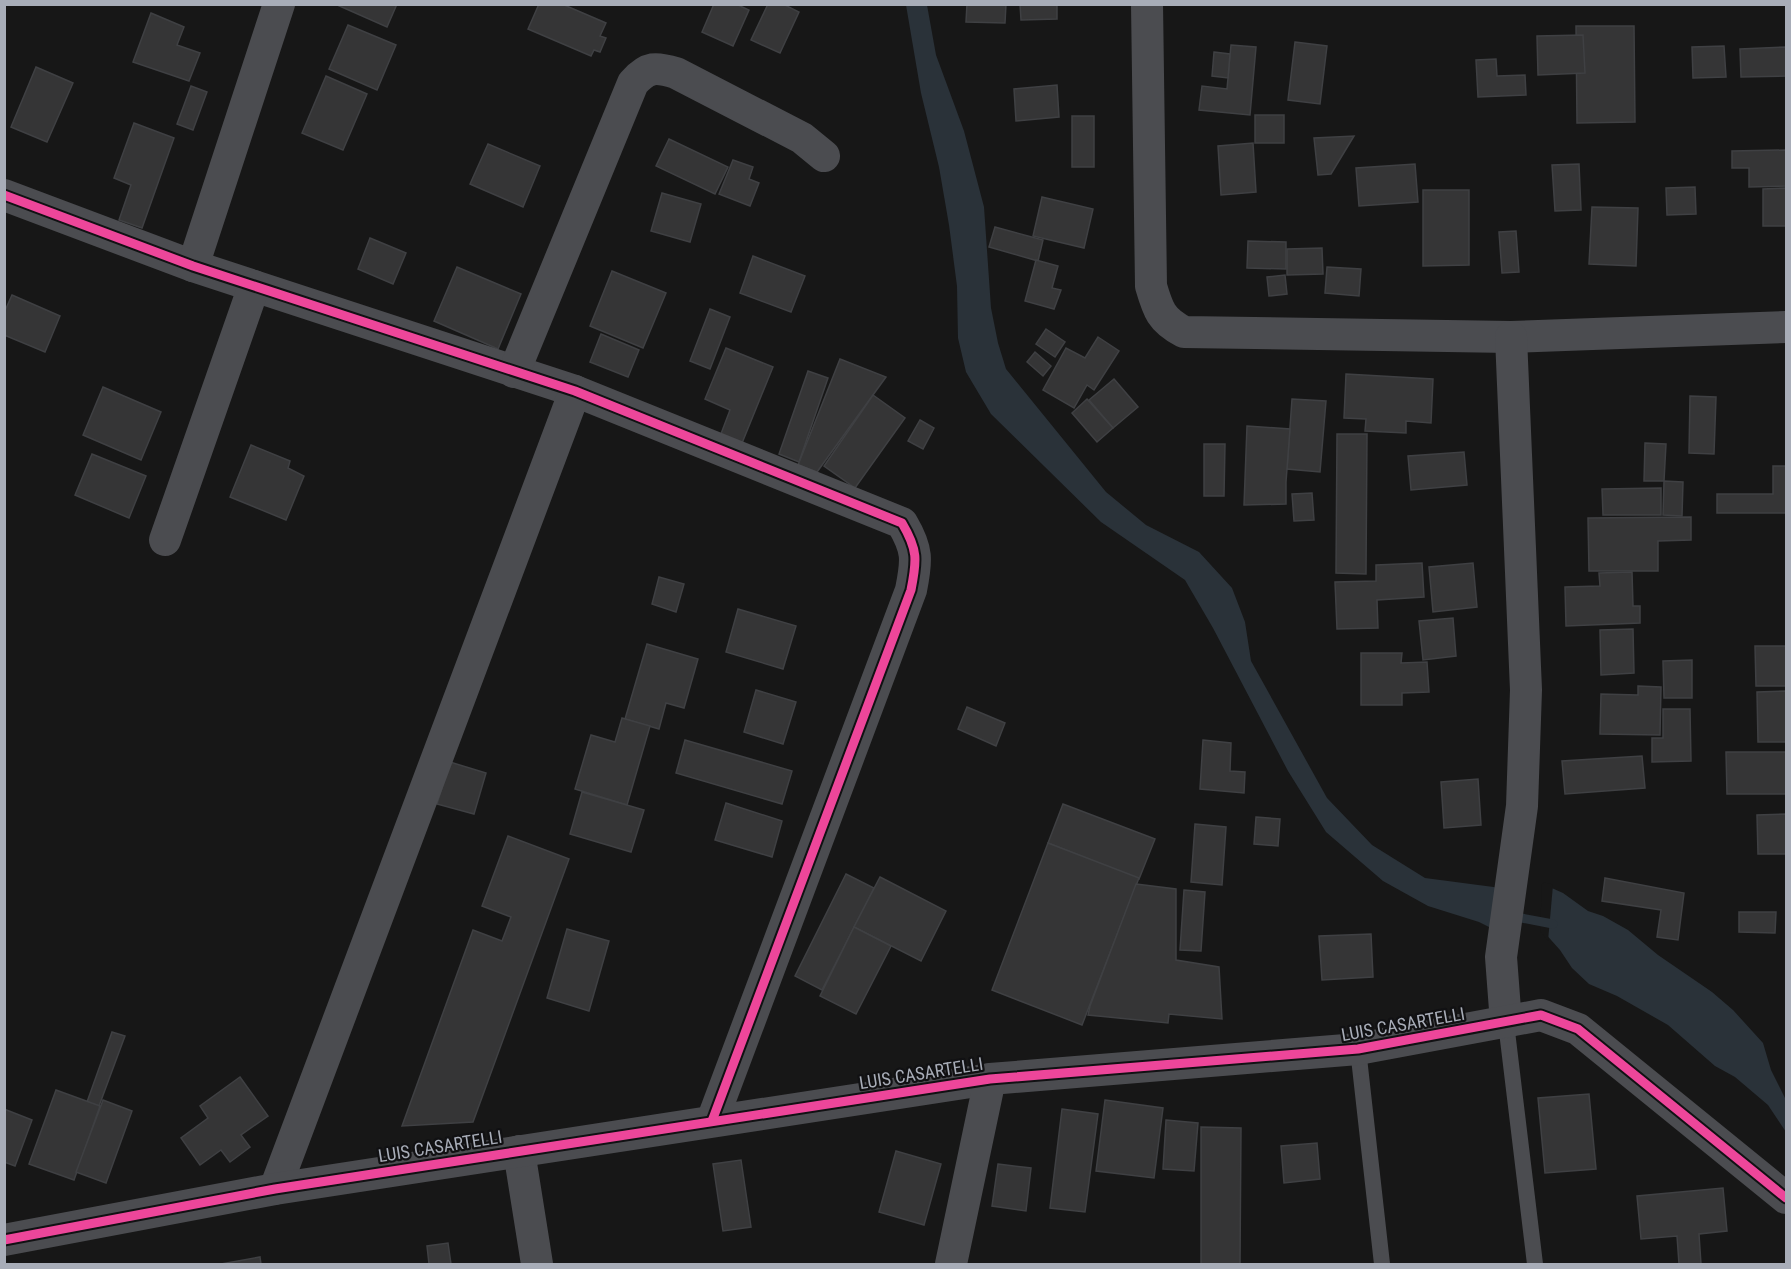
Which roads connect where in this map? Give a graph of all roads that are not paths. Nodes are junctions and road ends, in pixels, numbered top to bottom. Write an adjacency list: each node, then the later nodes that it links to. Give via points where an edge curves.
1 (279, 4): 5 (street)
2 (1147, 4): 8 (street, via 1150,286 1158,310 1169,325 1184,332)
3 (824, 156): 9 (street, via 802,138 676,73 658,67 642,72 633,83)
4 (4, 195): 5 (street)
5 (193, 266): 6 (street)
6 (254, 286): 9 (street); 11 (street)
7 (1786, 327): 8 (street)
8 (1511, 337): 12 (street, via 1526,690 1522,806 1501,957)
9 (514, 372): 10 (street)
10 (575, 391): 15 (street, via 902,523 912,541 916,565 900,622); 17 (street)
11 (165, 540)
12 (1506, 1023): 13 (street, LUIS CASARTELLI); 18 (street, LUIS CASARTELLI, via 1541,1015 1578,1029); 23 (lane)
13 (1358, 1049): 14 (street, LUIS CASARTELLI); 22 (lane)
14 (990, 1079): 15 (street, LUIS CASARTELLI); 21 (street)
15 (712, 1121): 16 (street, LUIS CASARTELLI)
16 (519, 1150): 17 (street, LUIS CASARTELLI); 20 (street)
17 (275, 1189): 19 (street, LUIS CASARTELLI)
18 (1786, 1198)
19 (4, 1240)
20 (537, 1264)
21 (951, 1264)
22 (1382, 1264)
23 (1535, 1264)

